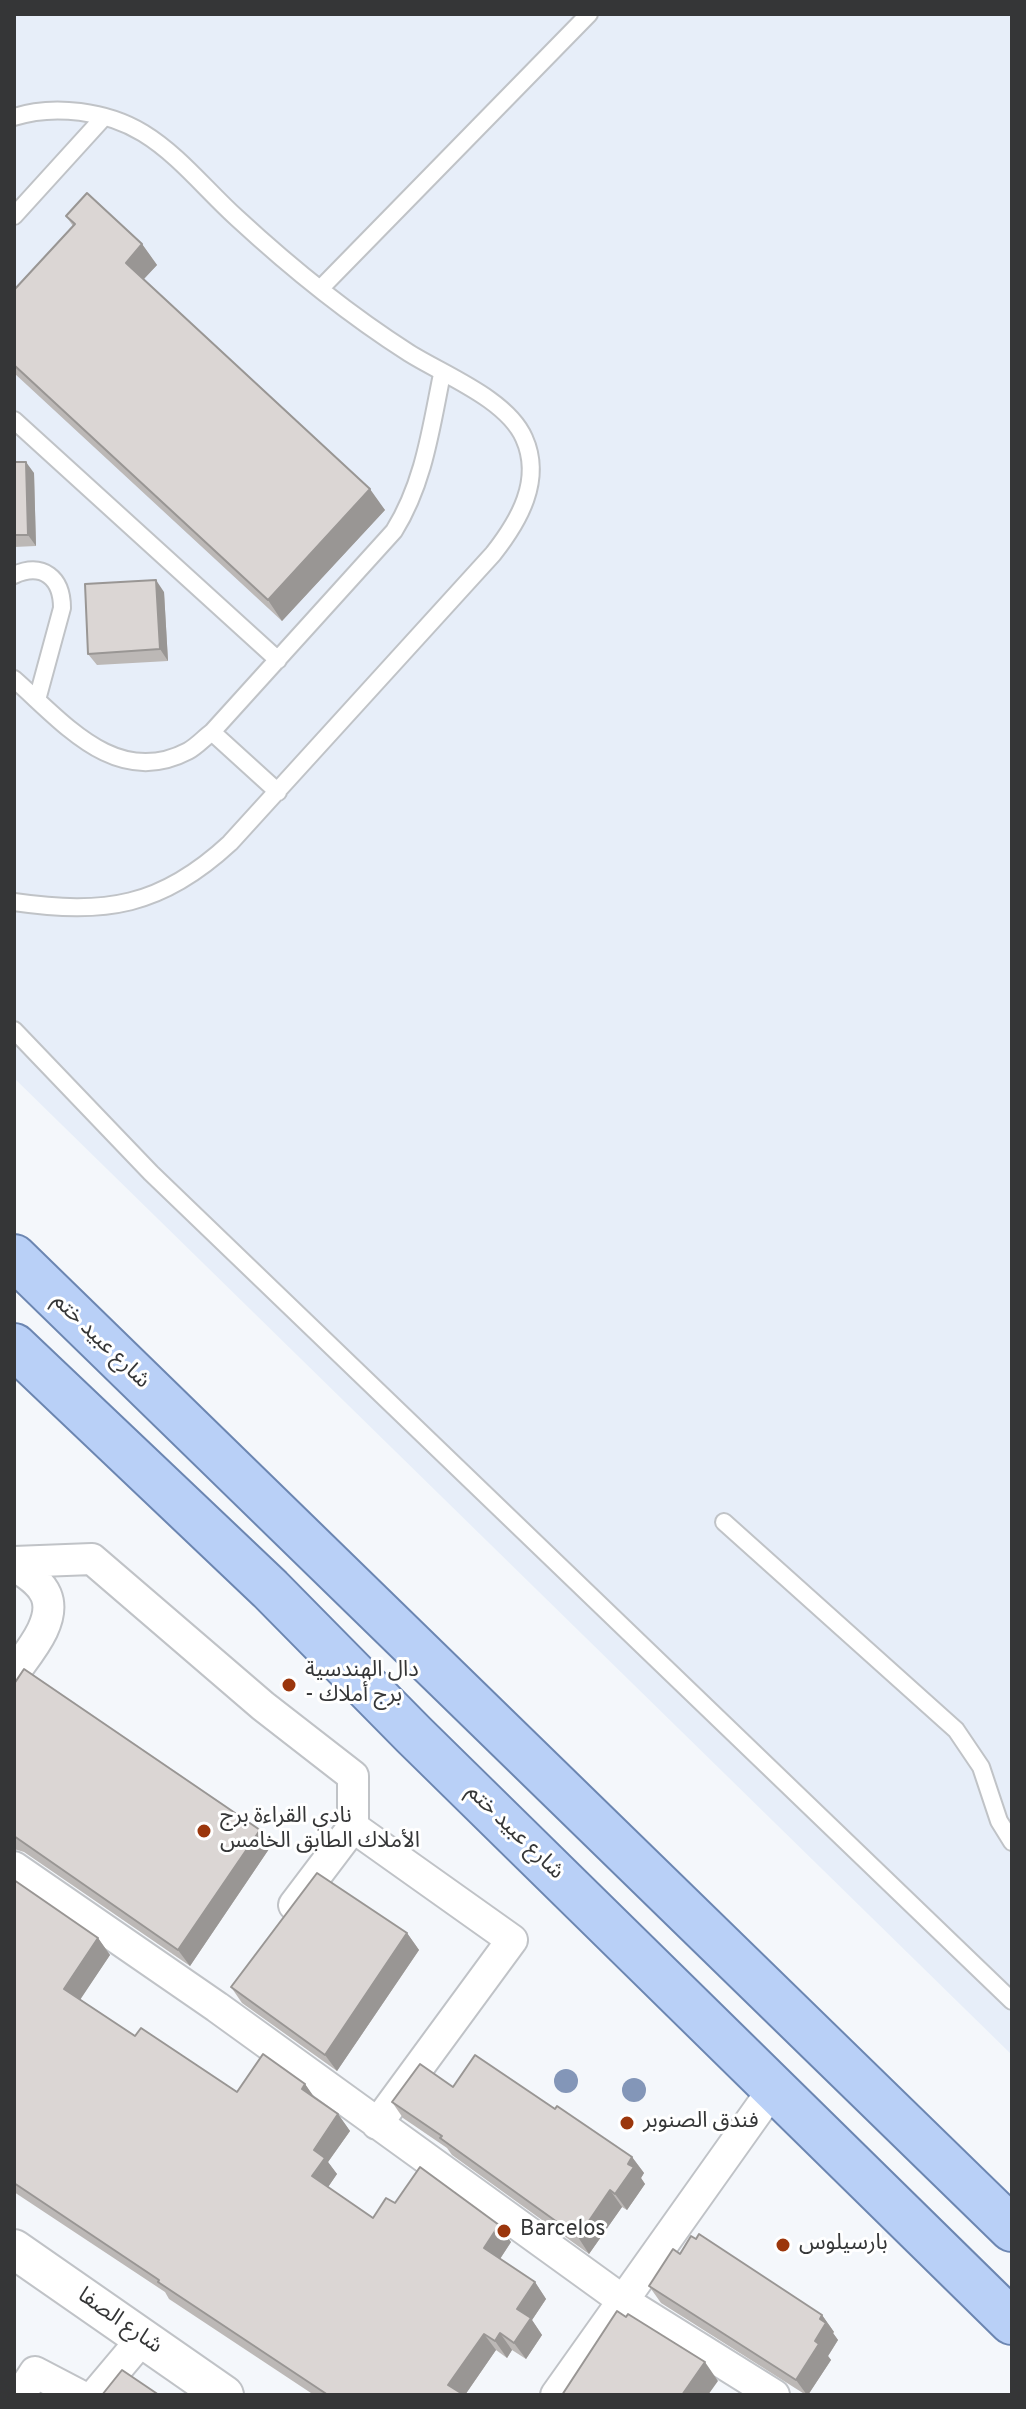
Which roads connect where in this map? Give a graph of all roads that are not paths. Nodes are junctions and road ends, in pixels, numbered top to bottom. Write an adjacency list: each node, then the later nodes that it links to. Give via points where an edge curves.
1 (589, 14): 5 (lane)
2 (14, 117): 3 (lane, via 66,110)
3 (104, 117): 4 (lane); 5 (lane, via 141,132 173,155)
4 (14, 216)
5 (320, 289): 6 (lane)
6 (442, 374): 9 (lane, via 409,507 394,531); 13 (lane, via 509,414 524,438 531,466 521,513 493,554)
7 (14, 420): 9 (lane)
8 (14, 575): 11 (lane, via 38,570 58,584 62,596)
9 (278, 660): 12 (lane)
10 (14, 679): 11 (lane)
11 (37, 700): 12 (lane, via 105,755 133,763 162,761 189,751)
12 (212, 732): 13 (lane)
13 (278, 792): 14 (lane, via 201,870 166,890 129,903 89,907)
14 (14, 902)
15 (14, 1030): 26 (lane, via 151,1173)
16 (14, 1257): 30 (main road, شارع عبيد ختم)
17 (14, 1346): 28 (main road, شارع عبيد ختم, via 270,1589)
18 (724, 1522): 22 (lane, via 956,1730 981,1767)
19 (14, 1563): 20 (street, via 36,1581 49,1608 46,1623); 21 (street, via 92,1559 353,1776)
20 (14, 1673)
21 (353, 1827): 24 (street); 29 (street, via 512,1940)
22 (1012, 1842)
23 (14, 1867): 27 (street)
24 (281, 1923)
25 (235, 1983): 27 (street)
26 (1012, 2001)
27 (217, 2007): 29 (street)
28 (774, 2088): 32 (street); 33 (main road, شارع عبيد ختم)
29 (377, 2124): 32 (street)
30 (1012, 2229)
31 (14, 2249): 34 (street, شارع الصفا)
32 (625, 2302): 39 (street); 40 (street)
33 (1012, 2322)
34 (143, 2338): 37 (street); 38 (street, شارع الصفا)
35 (20, 2395): 36 (street, via 35,2372)
36 (79, 2395)
37 (95, 2395)
38 (224, 2395)
39 (556, 2395)
40 (774, 2395)

